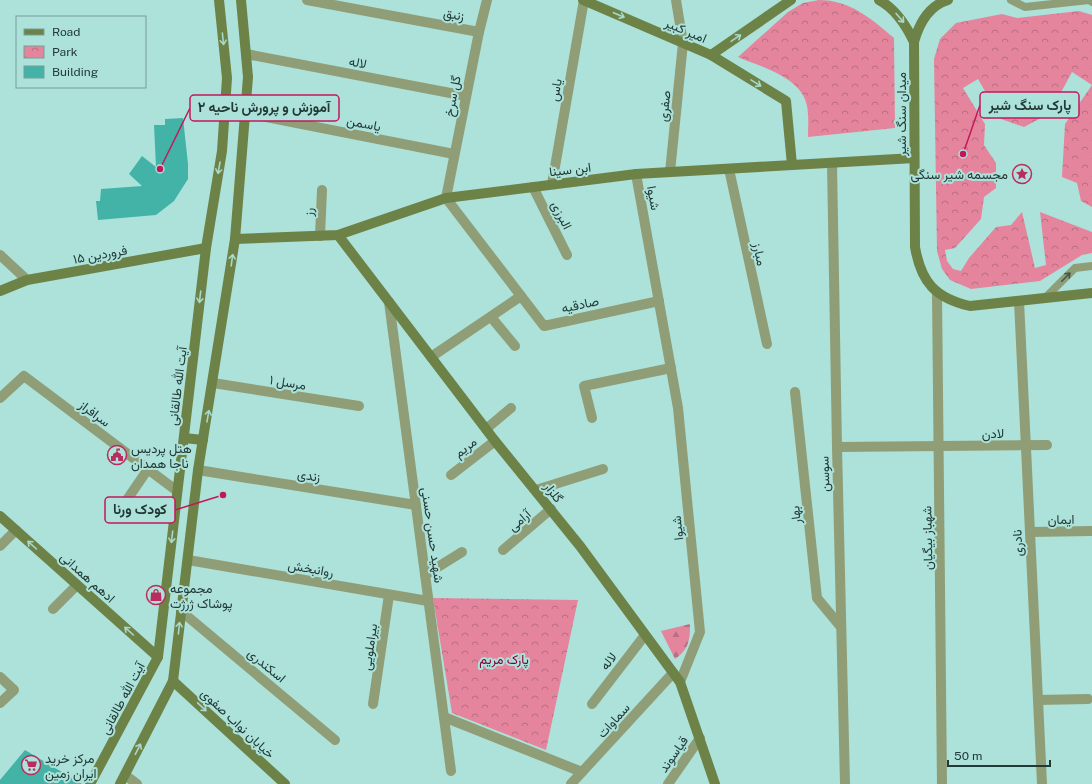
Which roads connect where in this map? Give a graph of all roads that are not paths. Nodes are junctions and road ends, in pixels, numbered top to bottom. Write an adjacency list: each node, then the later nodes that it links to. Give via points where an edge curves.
1 (219, 0): 35 (main road, آیت الله طالقانی, one-way to 35, via 227,78 222,151)
2 (241, 0): 17 (main road)
3 (307, 0): 11 (street, زنبق)
4 (487, 0): 14 (street, گل سرخ)
5 (583, 0): 16 (main road, امیر کبیر, one-way to 16); 28 (street, یاس)
6 (676, 0): 16 (street, صفری)
7 (791, 0): 13 (main road, امیر کبیر)
8 (879, 0): 15 (main road, one-way to 15, via 900,18)
9 (948, 0): 15 (main road, میدان سنگ شیر, via 930,11 919,25)
10 (1011, 0): 12 (lane, via 1025,7 1089,0)
11 (319, 1): 14 (street, زنبق)
12 (1092, 2)
13 (779, 4): 18 (main road, امیر کبیر, one-way to 13)
14 (479, 32): 19 (street, گل سرخ)
15 (914, 42): 22 (main road, میدان سنگ شیر)
16 (683, 43): 18 (main road, امیر کبیر); 26 (street, صفری)
17 (246, 54): 19 (street, لاله); 20 (main road, via 248,77)
18 (711, 55): 24 (main road, one-way to 24, via 786,101)
19 (466, 96): 21 (street, گل سرخ)
20 (245, 113): 21 (street, یاسمن); 34 (main road)
21 (454, 154): 31 (street, گل سرخ)
22 (914, 158): 23 (main road, ابن سینا); 42 (main road, میدان سنگ شیر, via 915,246 918,264 925,280)
23 (832, 163): 24 (main road, ابن سینا); 65 (street, سوسن)
24 (792, 165): 25 (main road, ابن سینا)
25 (728, 169): 26 (main road, ابن سینا); 49 (street, مبارز)
26 (670, 172): 27 (main road, ابن سینا)
27 (636, 174): 28 (main road, ابن سینا); 45 (street, شیوا)
28 (552, 184): 29 (main road, ابن سینا)
29 (533, 187): 31 (main road, ابن سینا); 37 (street, البرزی)
30 (322, 190): 33 (street, رز)
31 (446, 198): 32 (main road, ابن سینا); 43 (street, صادقیه)
32 (338, 235): 33 (main road, ابن سینا); 47 (main road, گلزار)
33 (320, 236): 34 (main road, ابن سینا)
34 (235, 239): 53 (main road, one-way to 34)
35 (206, 248): 39 (main road, ۱۵ فروردین); 60 (main road, آیت الله طالقانی, one-way to 60)
36 (0, 255): 39 (street)
37 (567, 255)
38 (1092, 266): 44 (lane, one-way to 38, via 1076,268)
39 (27, 280): 40 (main road, ۱۵ فروردین)
40 (0, 291)
41 (1092, 292): 44 (main road, میدان سنگ شیر)
42 (937, 293): 46 (main road, میدان سنگ شیر, via 952,302 970,306); 66 (street, شهباز بیگیان)
43 (521, 296): 45 (street, صادقیه, via 544,326); 48 (street)
44 (1045, 298): 46 (main road, میدان سنگ شیر)
45 (659, 301): 52 (street, شیوا)
46 (1019, 301): 64 (street, نادری)
47 (389, 302): 51 (main road, گلزار); 73 (street, شهید حسن حسنی)
48 (491, 317): 50 (street); 51 (street)
49 (767, 344)
50 (515, 346)
51 (431, 357): 59 (main road, گلزار)
52 (671, 368): 58 (street, via 584,386); 96 (street, شیوا, via 678,408 700,632)
53 (213, 383): 56 (street, مرسل ۱); 61 (main road, one-way to 53)
54 (795, 392): 90 (street, بهار, via 817,598)
55 (0, 398): 67 (street, سرافراز, via 24,376)
56 (359, 406)
57 (511, 408): 59 (street)
58 (592, 418)
59 (486, 429): 62 (main road, گلزار)
60 (184, 438): 61 (main road); 72 (main road, آیت الله طالقانی)
61 (204, 440): 69 (main road)
62 (495, 441): 70 (street, مریم); 71 (main road, گلزار)
63 (1047, 445): 64 (street, لادن)
64 (1026, 446): 66 (street, لادن); 79 (street, نادری)
65 (837, 447): 66 (street, لادن); 90 (street, سوسن)
66 (939, 447): 116 (street, شهباز بیگیان)
67 (148, 469): 72 (street, سرافراز); 74 (street)
68 (603, 469): 71 (street)
69 (198, 470): 73 (street, زندی); 83 (main road)
70 (451, 475)
71 (536, 490): 75 (main road, گلزار)
72 (178, 491): 92 (main road, آیت الله طالقانی, one-way to 92)
73 (416, 505): 84 (street, شهید حسن حسنی)
74 (122, 507)
75 (551, 509): 81 (street, آرامی); 91 (main road, گلزار)
76 (0, 516): 77 (main road, ادهم همدانی)
77 (16, 530): 80 (street); 85 (main road, ادهم همدانی, one-way to 77)
78 (1092, 531): 79 (street, ایمان)
79 (1030, 532): 98 (street, نادری)
80 (0, 546)
81 (504, 550)
82 (462, 552): 84 (street)
83 (188, 560): 86 (street, روانبخش); 89 (main road)
84 (425, 575): 87 (street, شهید حسن حسنی)
85 (77, 584): 88 (street); 92 (main road, ادهم همدانی, one-way to 85)
86 (389, 594): 87 (street, روانبخش); 100 (street, بیراملویی)
87 (428, 601): 102 (street, شهید حسن حسنی)
88 (53, 609)
89 (181, 611): 95 (main road, one-way to 89); 104 (street, اسکندری)
90 (841, 627): 115 (street, سوسن)
91 (645, 634): 93 (main road, گلزار); 101 (street, لاله)
92 (158, 657): 108 (main road, آیت الله طالقانی)
93 (673, 673): 96 (main road, گلزار); 106 (street, سماوات)
94 (0, 677): 99 (street, via 14,690)
95 (173, 680): 107 (main road, one-way to 95); 111 (main road, خیابان نواب صفوی, one-way to 111)
96 (680, 682): 103 (main road, گلزار)
97 (1088, 699): 98 (street)
98 (1038, 700): 117 (street, نادری)
99 (0, 703)
100 (373, 704)
101 (592, 704)
102 (444, 717): 105 (street, شهید حسن حسنی); 106 (street)
103 (700, 738): 113 (street, قیاسوند); 114 (main road, گلزار)
104 (336, 740)
105 (451, 772)
106 (582, 772): 112 (street, سماوات)
107 (125, 775): 109 (main road); 110 (street)
108 (90, 784)
109 (120, 784)
110 (137, 784)
111 (285, 784)
112 (571, 784)
113 (668, 784)
114 (715, 784)
115 (845, 784)
116 (942, 784)
117 (1042, 784)

